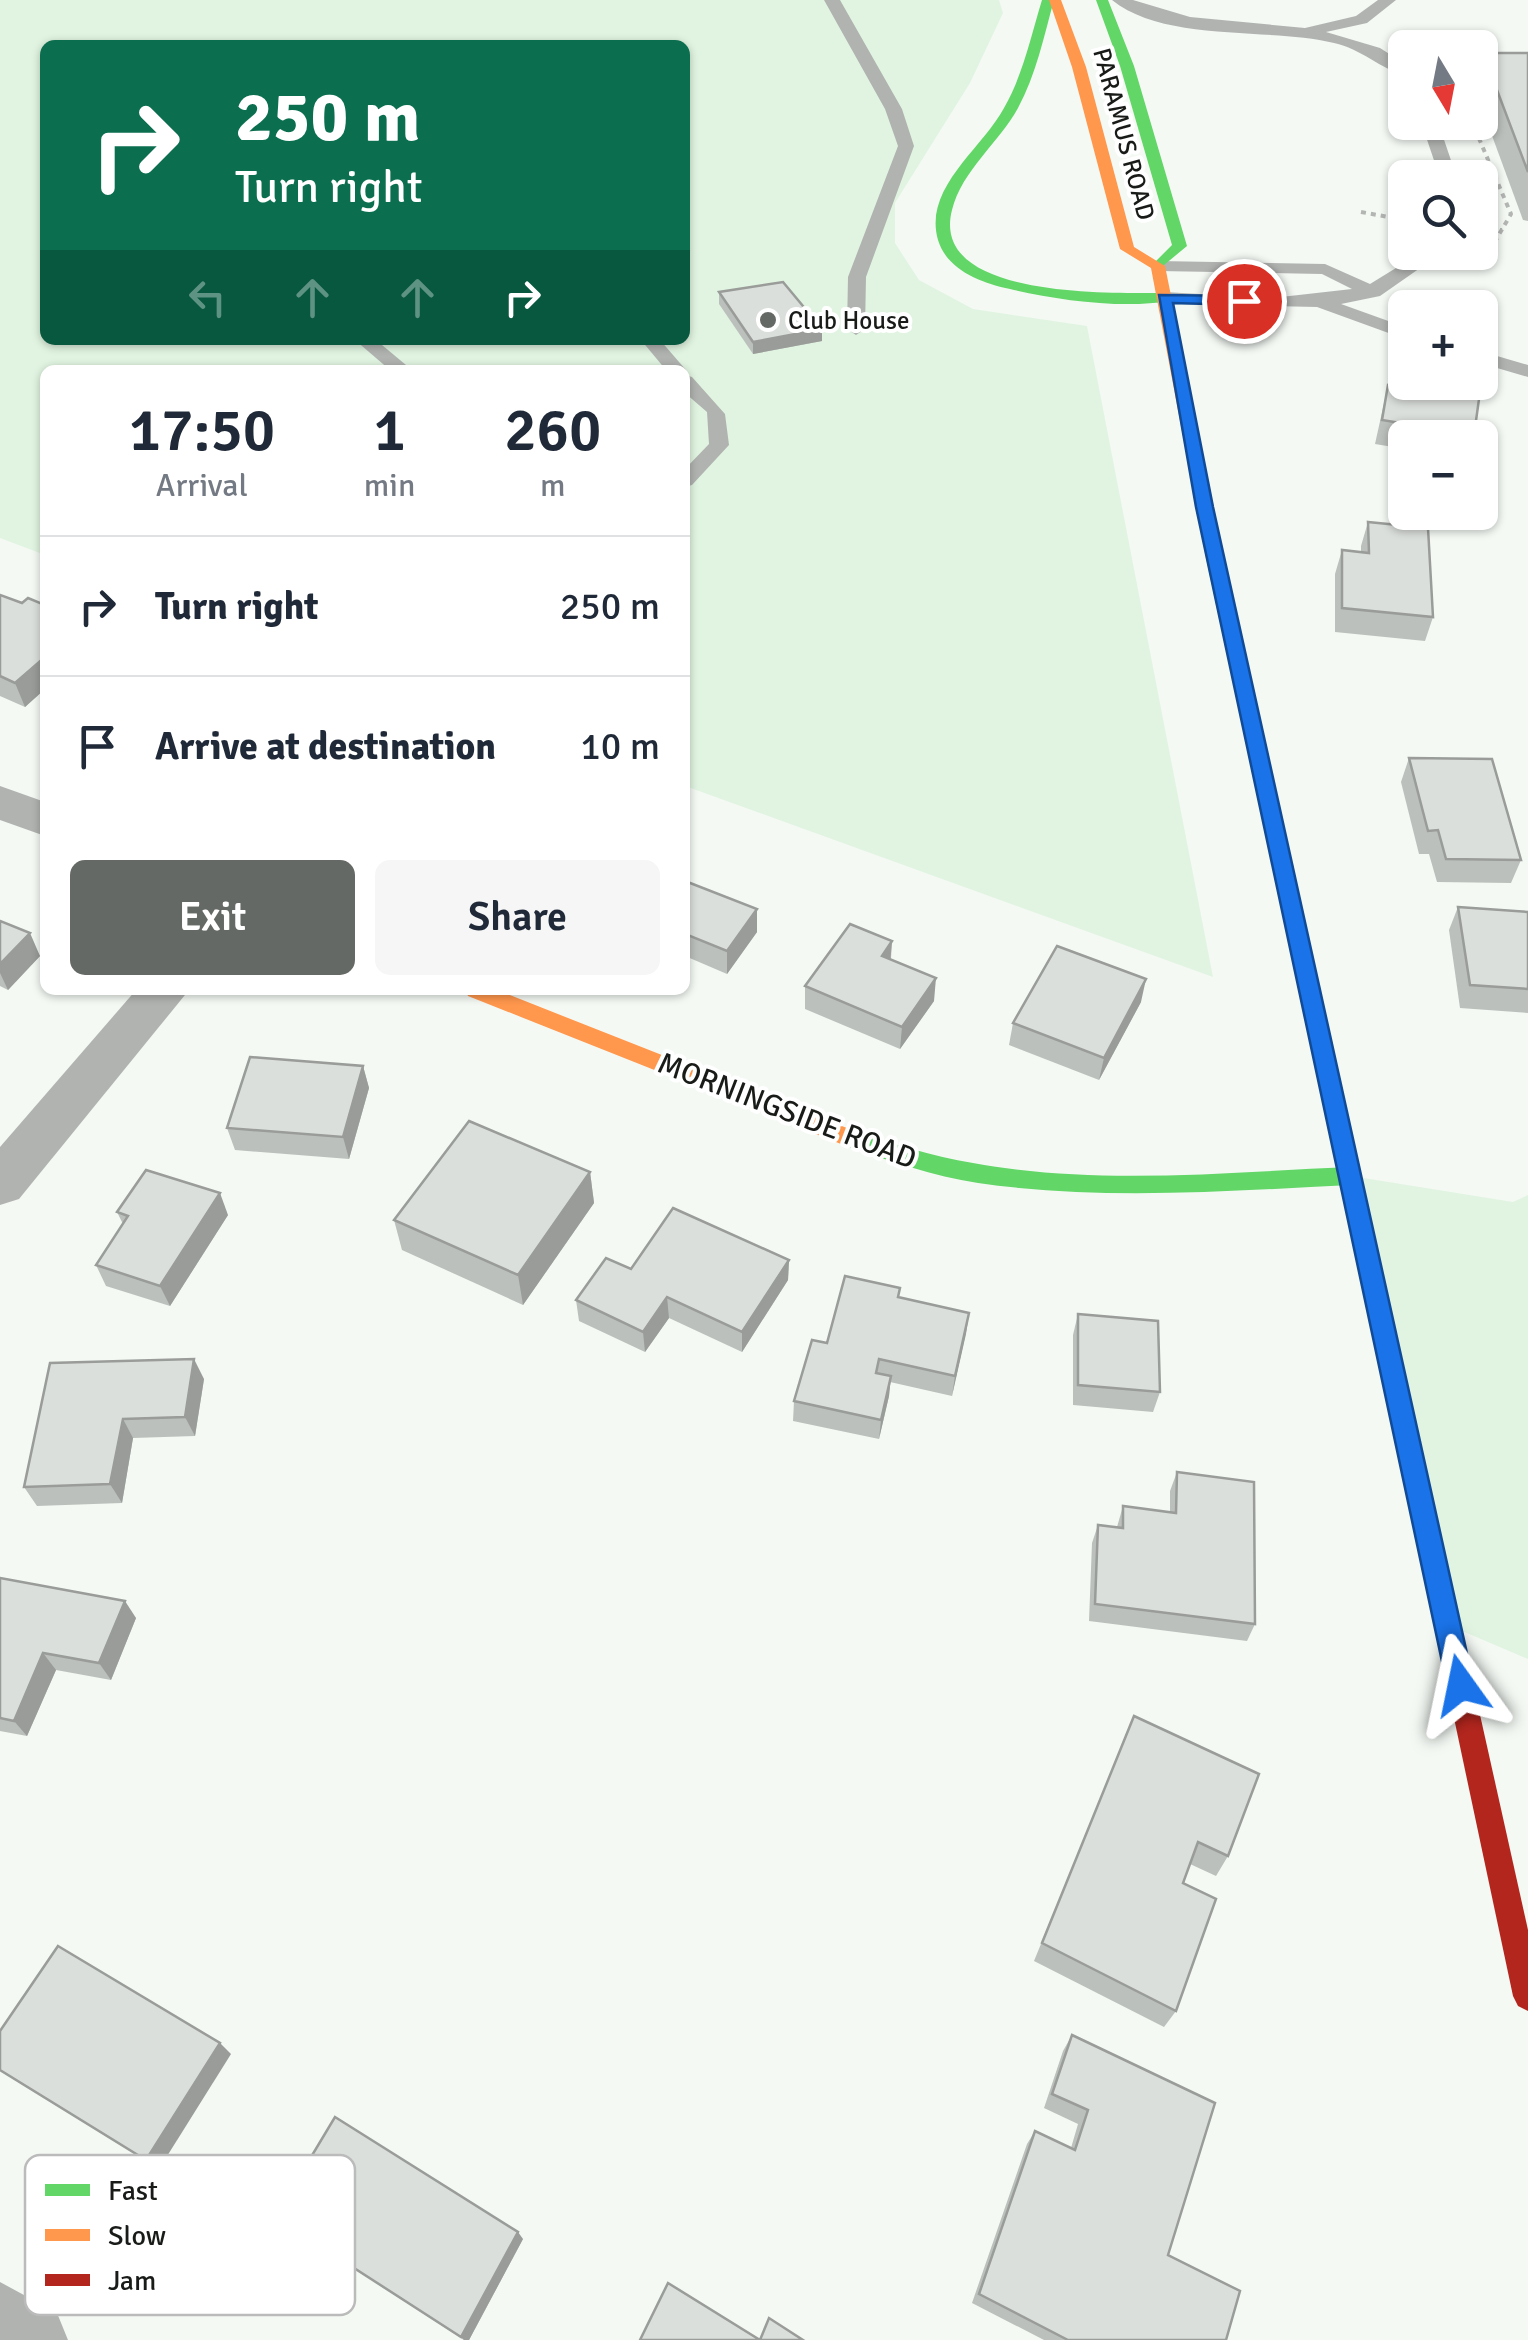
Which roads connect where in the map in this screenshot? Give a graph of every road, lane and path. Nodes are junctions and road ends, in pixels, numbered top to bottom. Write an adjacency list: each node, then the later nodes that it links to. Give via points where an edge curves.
1 (832, 0): 21 (lane, via 902,124 906,146 857,277)
2 (1052, 0): 15 (main road, PARAMUS ROAD, via 1079,67 1128,250); 18 (main road, via 1009,112 949,204 941,231 951,254 1010,289)
3 (1102, 0): 15 (main road, PARAMUS ROAD, via 1180,246)
4 (1120, 0): 7 (lane, via 1162,19)
5 (1349, 0): 6 (lane)
6 (1384, 4): 7 (lane, via 1334,28)
7 (1284, 32): 8 (lane)
8 (1388, 59)
9 (1480, 140): 13 (path, via 1510,214)
10 (1361, 212): 11 (path)
11 (1388, 217)
12 (1498, 230): 13 (path)
13 (1503, 230): 14 (path)
14 (1498, 238)
15 (1158, 266): 17 (lane, via 1324,269); 18 (main road)
16 (1410, 270): 17 (lane)
17 (1373, 292): 19 (lane)
18 (1164, 298): 19 (lane); 34 (main road)
19 (1323, 303): 20 (lane)
20 (1388, 327)
21 (856, 329)
22 (370, 345): 25 (lane)
23 (654, 345): 26 (lane)
24 (1498, 363): 27 (lane)
25 (396, 365)
26 (672, 365)
27 (1528, 372)
28 (690, 386): 29 (lane, via 712,410 719,445)
29 (690, 476)
30 (0, 802): 31 (street)
31 (40, 818)
32 (161, 995): 35 (street)
33 (488, 995): 34 (main road, MORNINGSIDE ROAD, via 894,1155 974,1175 1077,1186)
34 (1350, 1176): 36 (main road)
35 (0, 1184)
36 (1528, 1996)
37 (0, 2320): 38 (street)
38 (30, 2340)

